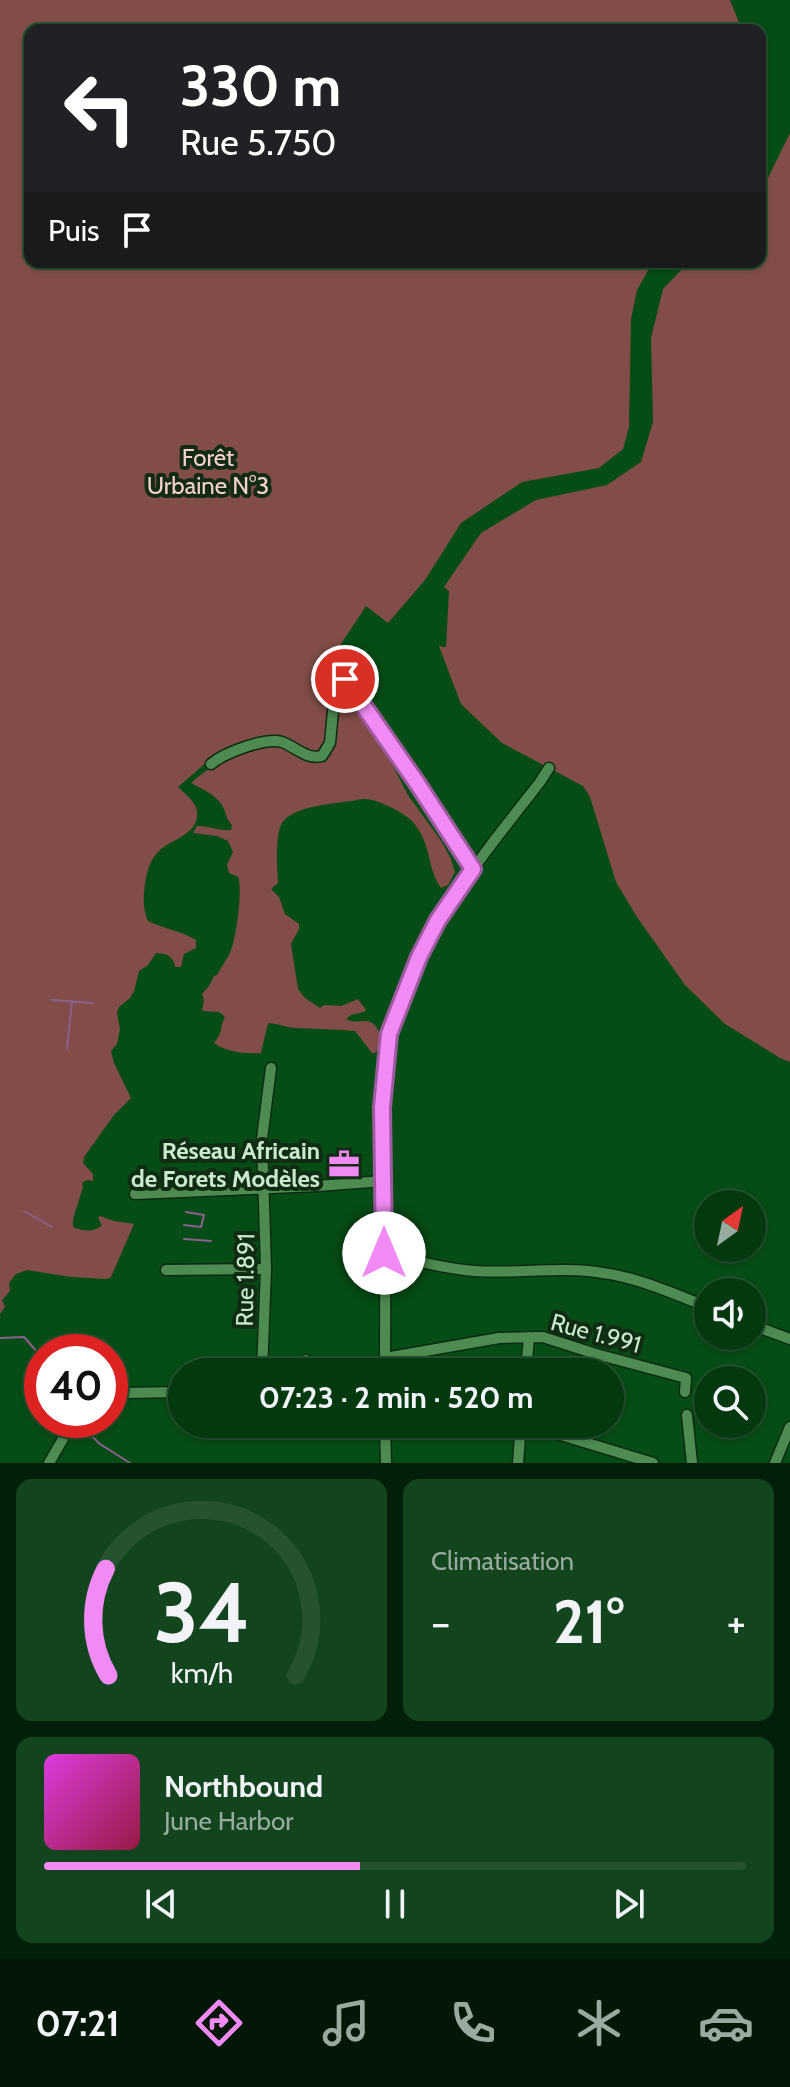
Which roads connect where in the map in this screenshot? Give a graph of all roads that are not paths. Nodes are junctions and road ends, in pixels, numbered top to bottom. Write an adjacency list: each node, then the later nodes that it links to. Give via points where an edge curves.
1 (211, 764): 3 (street, via 239,749 273,741 311,757 322,756 345,679)
2 (549, 768): 3 (street)
3 (473, 869): 5 (street, via 419,957 389,1034 382,1107)
4 (271, 1068): 6 (street, Rue 1.891, via 262,1139)
5 (384, 1181): 6 (street); 8 (street)
6 (265, 1189): 7 (street); 9 (street, Rue 1.891)
7 (135, 1194)
8 (384, 1253): 11 (street, via 474,1271 603,1273); 16 (street)
9 (266, 1269): 10 (street); 15 (street, Rue 1.891)
10 (166, 1270)
11 (694, 1301)
12 (766, 1330): 14 (street)
13 (529, 1337): 17 (street, Rue 1.991, via 499,1338); 18 (street); 20 (street, Rue 1.991, via 686,1378)
14 (790, 1339)
15 (263, 1358)
16 (385, 1358)
17 (420, 1358)
18 (527, 1358)
19 (168, 1392): 21 (street)
20 (685, 1392)
21 (128, 1393)
22 (687, 1415): 32 (street)
23 (790, 1427): 33 (street)
24 (63, 1438): 28 (street)
25 (385, 1438): 29 (street)
26 (521, 1438): 30 (street)
27 (570, 1438): 31 (street)
28 (49, 1463)
29 (386, 1463)
30 (518, 1463)
31 (653, 1463)
32 (692, 1463)
33 (775, 1463)

